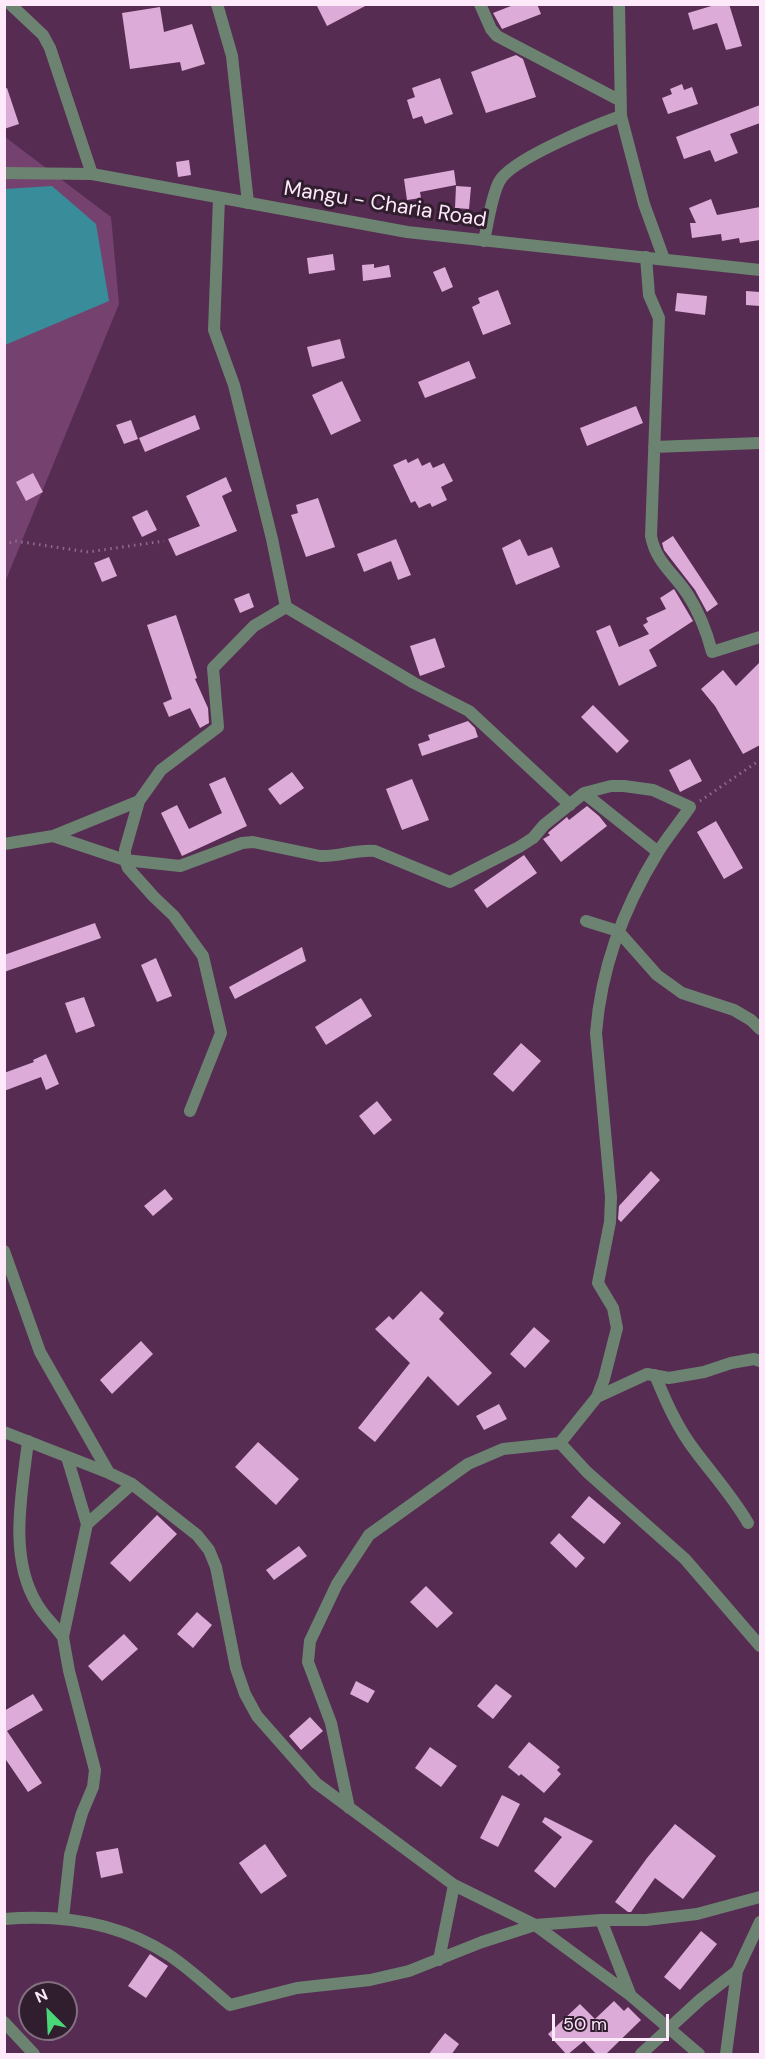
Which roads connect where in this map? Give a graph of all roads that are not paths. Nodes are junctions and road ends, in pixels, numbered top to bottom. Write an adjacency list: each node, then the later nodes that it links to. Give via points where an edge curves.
1 (10, 4): 8 (street, via 43,35 50,48)
2 (217, 4): 10 (street, via 232,56)
3 (480, 4): 5 (street, via 497,36)
4 (618, 4): 5 (street)
5 (619, 100): 6 (street)
6 (621, 116): 11 (street, via 574,133 499,180); 13 (street, via 644,204)
7 (4, 173): 8 (street, Mangu - Charia Road)
8 (92, 174): 9 (street, Mangu - Charia Road)
9 (219, 198): 10 (street, Mangu - Charia Road); 17 (street, via 214,330 234,385)
10 (248, 203): 11 (street, Mangu - Charia Road, via 407,232)
11 (484, 241): 12 (street, Mangu - Charia Road)
12 (646, 257): 13 (street, Mangu - Charia Road); 16 (street, via 649,295 659,318)
13 (664, 259): 14 (street, Mangu - Charia Road)
14 (760, 270)
15 (760, 443): 16 (street)
16 (654, 447): 18 (street, via 651,536 657,555 689,595 712,652)
17 (286, 607): 20 (street, via 254,626 213,668 218,727 161,770); 21 (street, via 469,711)
18 (760, 637)
19 (584, 793): 21 (street); 24 (street); 24 (street, via 624,786 653,790 690,807)
20 (139, 801): 22 (street); 25 (street)
21 (570, 805): 25 (street, via 519,847 450,882 375,851 320,856 253,842 180,866)
22 (53, 836): 23 (street); 25 (street)
23 (4, 844)
24 (658, 852): 27 (street)
25 (125, 860): 30 (street, via 203,956 221,1033)
26 (586, 921): 27 (street)
27 (618, 931): 28 (street, via 657,975 682,993); 34 (street, via 606,970 596,1033 610,1197 610,1222 598,1283 613,1308 617,1328)
28 (756, 1019): 29 (street)
29 (760, 1029)
30 (190, 1111)
31 (4, 1251): 39 (street, via 40,1352)
32 (760, 1361): 33 (street, via 731,1363 669,1378)
33 (655, 1375): 34 (street, via 638,1377); 41 (street, via 666,1404 686,1437 735,1499)
34 (597, 1397): 37 (street)
35 (4, 1432): 36 (street)
36 (28, 1441): 38 (street); 43 (street, via 20,1505 20,1542 27,1582)
37 (560, 1443): 44 (street, via 586,1472 685,1559); 45 (street, via 503,1449 468,1464 369,1535 337,1584 310,1641 308,1662 331,1723)
38 (67, 1457): 39 (street); 42 (street)
39 (109, 1473): 40 (street)
40 (132, 1484): 42 (street); 45 (street, via 197,1534 209,1550 216,1567 236,1668 249,1702 316,1783)
41 (748, 1523)
42 (87, 1524): 43 (street)
43 (63, 1637): 49 (street, via 95,1770 70,1855)
44 (760, 1646)
45 (349, 1808): 46 (street)
46 (454, 1885): 52 (street); 53 (street)
47 (760, 1897): 50 (street, via 697,1914)
48 (4, 1918): 49 (street)
49 (63, 1918): 53 (street, via 104,1925 138,1937 169,1955 230,2005 297,1988 370,1980)
50 (601, 1920): 52 (street); 55 (street)
51 (760, 1922): 54 (street)
52 (535, 1925): 53 (street); 55 (street)
53 (440, 1960)
54 (737, 1971): 57 (street); 61 (street)
55 (630, 1995): 57 (street)
56 (4, 2022): 58 (street)
57 (669, 2028): 59 (street); 60 (street)
58 (34, 2055)
59 (640, 2055)
60 (699, 2055)
61 (726, 2055)

